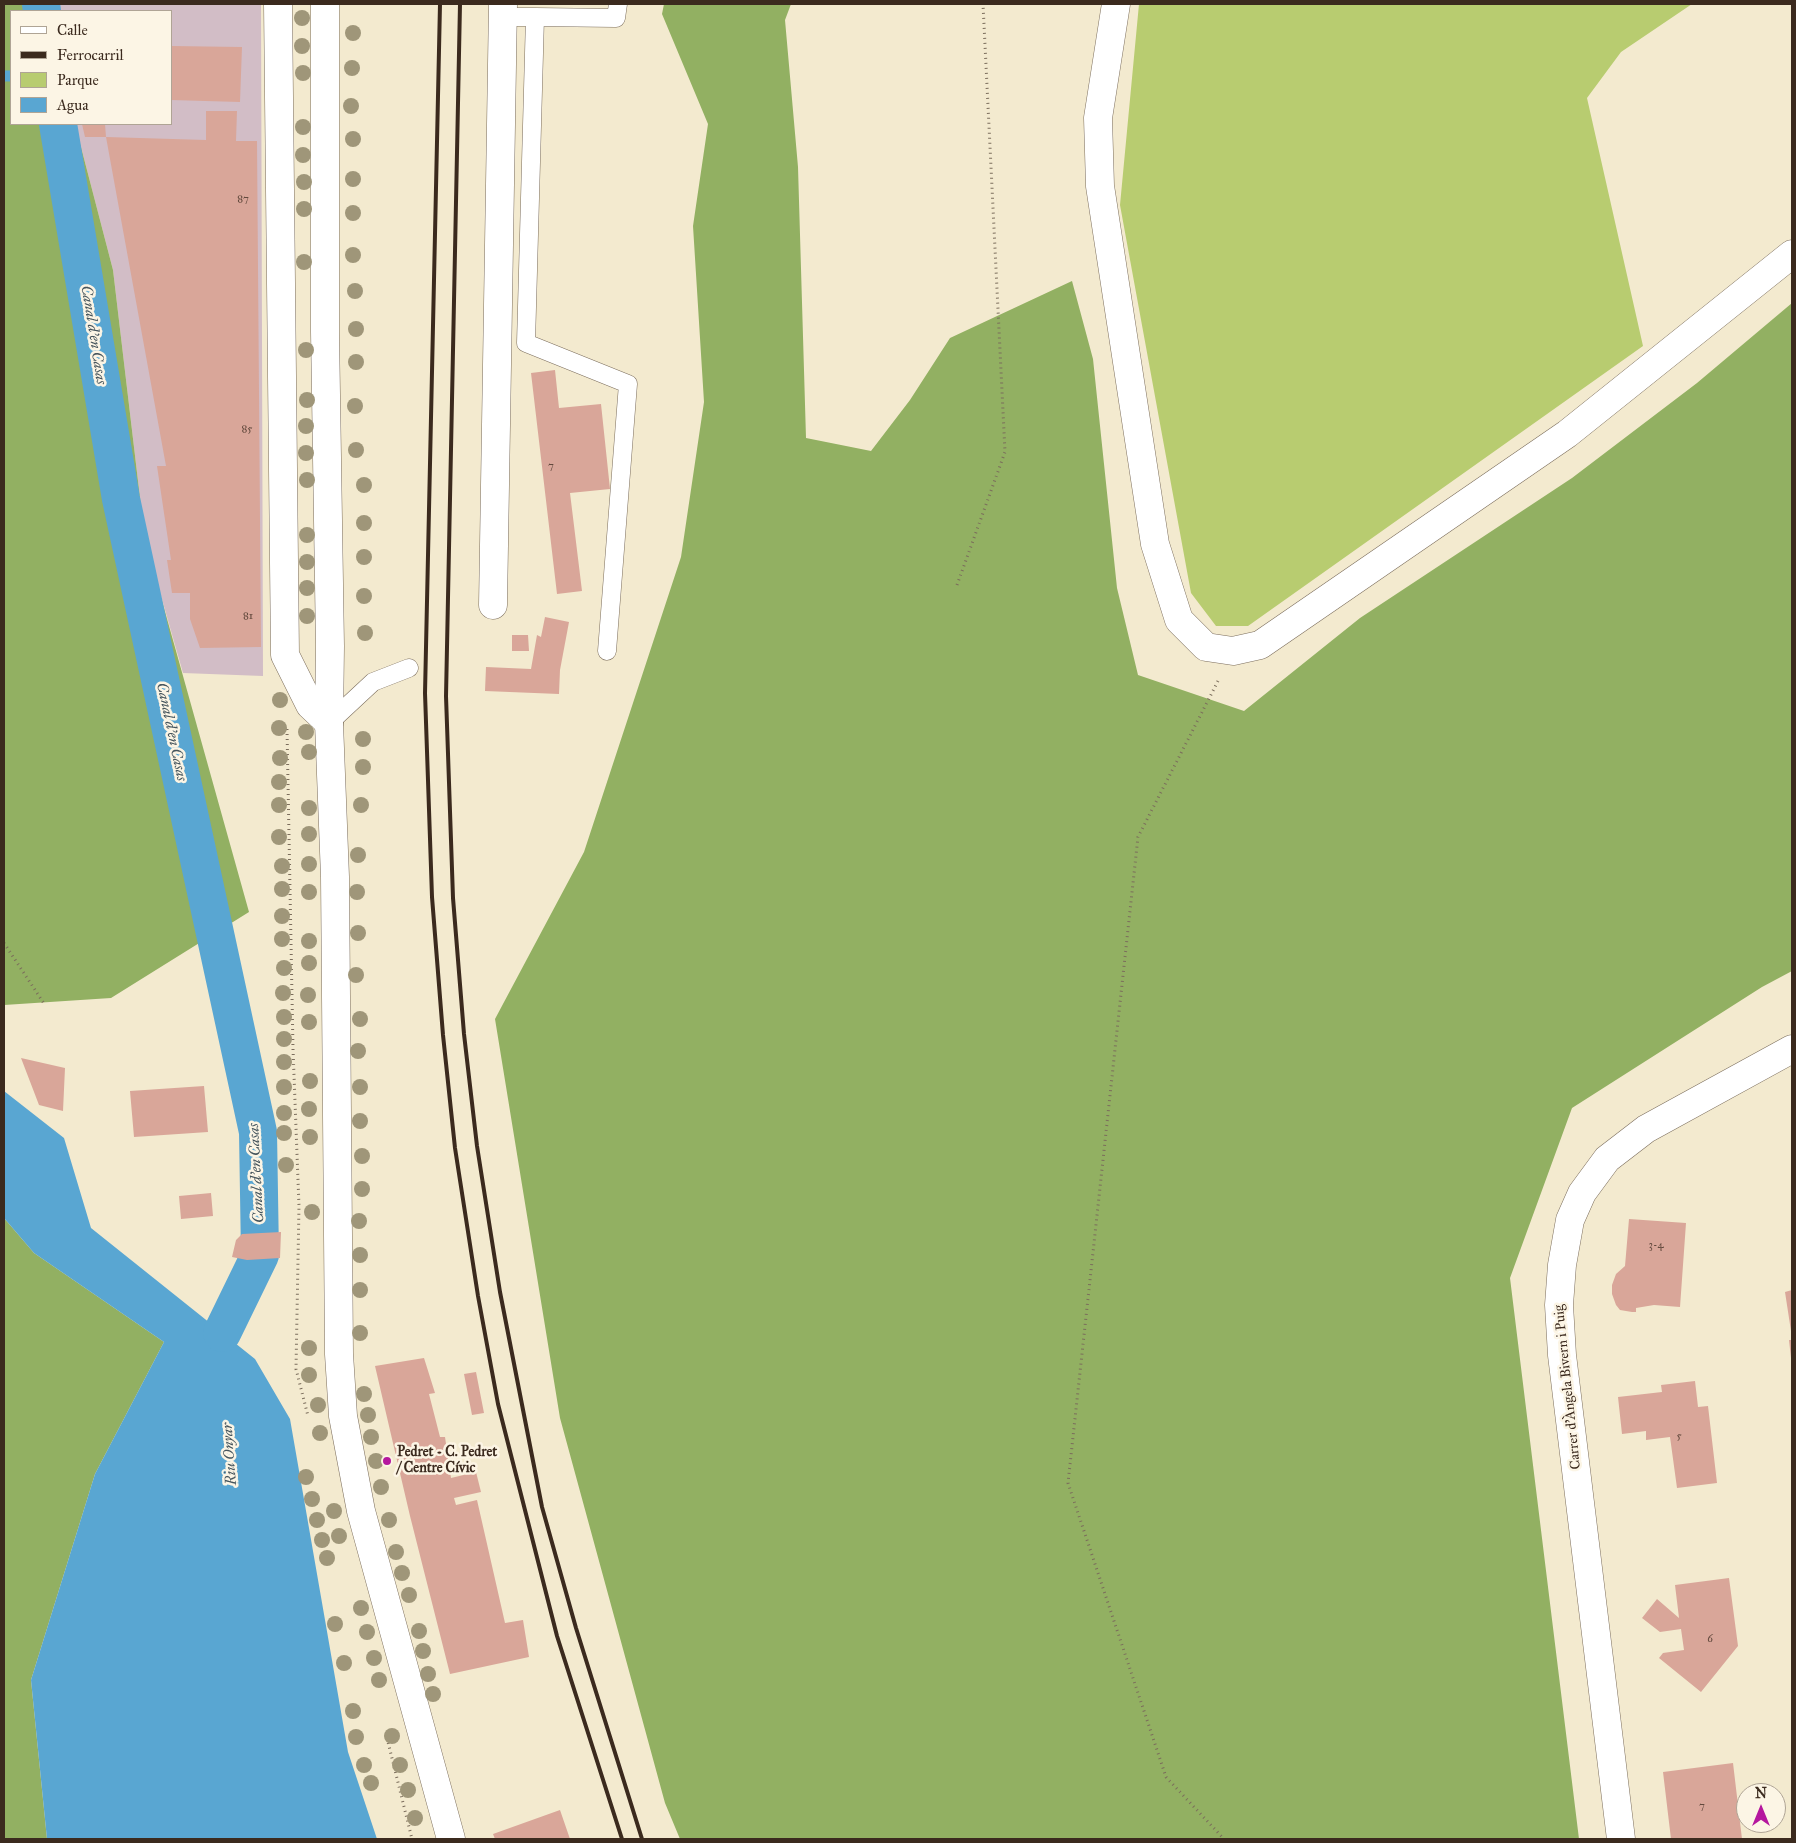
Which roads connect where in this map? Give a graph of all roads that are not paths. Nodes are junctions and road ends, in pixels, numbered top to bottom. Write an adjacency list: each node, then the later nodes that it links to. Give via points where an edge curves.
1 (278, 4): 11 (street, via 285,655 310,705)
2 (325, 4): 11 (street)
3 (618, 4): 6 (lane, via 616,18)
4 (1116, 4): 7 (street, via 1098,118 1100,186 1155,544 1179,620 1206,647 1232,651 1260,645 1567,434)
5 (503, 10): 6 (lane); 8 (street)
6 (536, 17): 9 (lane, via 526,343 628,384)
7 (1792, 254)
8 (493, 605)
9 (607, 651)
10 (409, 668): 11 (lane, via 373,682)
11 (329, 723): 13 (street, via 335,877 339,1354 343,1416 361,1512)
12 (1792, 1049): 14 (street, Carrer d'Àngela Bivern i Puig, via 1713,1090 1639,1135 1607,1159 1582,1193 1570,1220 1559,1305 1562,1355)
13 (451, 1839)
14 (1621, 1839)

